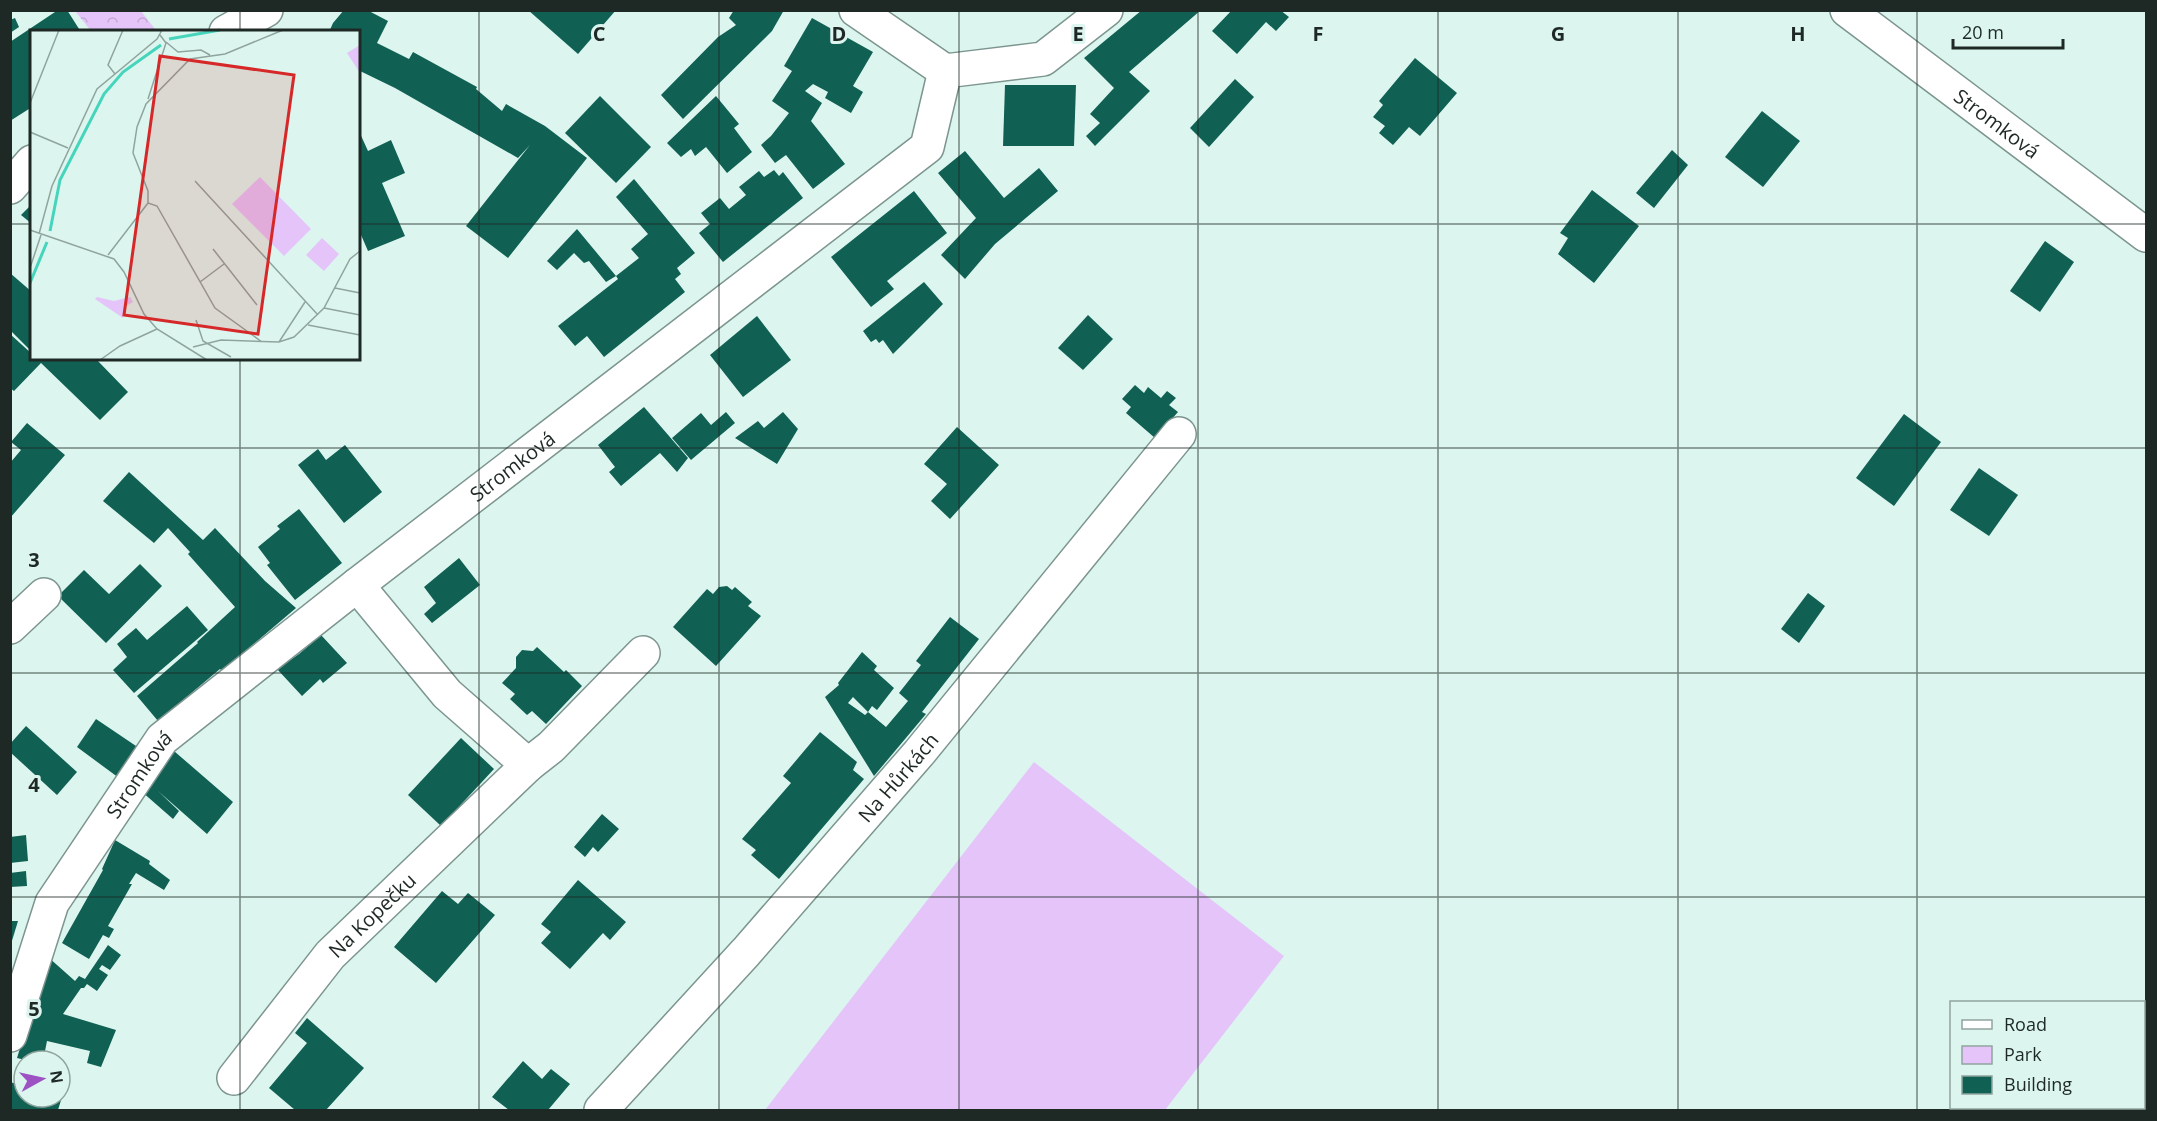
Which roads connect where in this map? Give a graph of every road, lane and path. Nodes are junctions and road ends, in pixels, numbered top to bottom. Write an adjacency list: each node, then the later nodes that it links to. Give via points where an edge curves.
1 (266, 10): 5 (street)
2 (856, 10): 6 (street)
3 (1106, 10): 6 (street, via 1043,59)
4 (1847, 10): 9 (street, Stromková)
5 (230, 30)
6 (945, 71): 11 (street, Stromková, via 927,147)
7 (30, 164): 8 (street)
8 (10, 187)
9 (2146, 234)
10 (1179, 434): 18 (street, Na Hůrkách, via 919,753 746,952)
11 (357, 585): 15 (street, via 447,694); 16 (street, Stromková, via 162,740 52,903)
12 (44, 595): 13 (street)
13 (10, 627)
14 (643, 653): 15 (street, Na Kopečku, via 551,747)
15 (528, 765): 17 (street, Na Kopečku, via 330,955)
16 (10, 1035)
17 (234, 1078)
18 (601, 1110)

